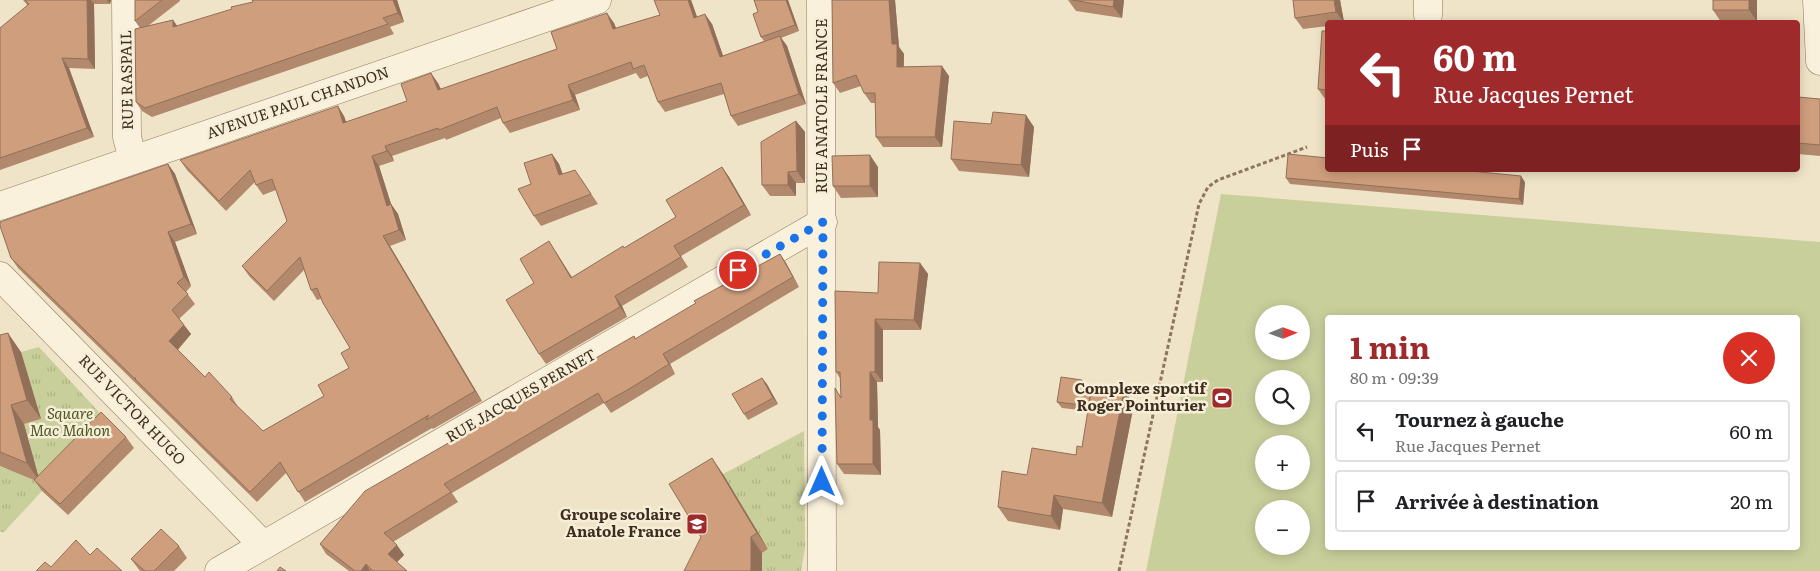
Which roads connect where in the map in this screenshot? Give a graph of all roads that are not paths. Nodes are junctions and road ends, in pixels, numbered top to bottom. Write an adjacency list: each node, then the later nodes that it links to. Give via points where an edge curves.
1 (126, 0): 6 (street, RUE RASPAIL, via 127,137)
2 (597, 0): 6 (street, AVENUE PAUL CHANDON)
3 (821, 0): 8 (street, RUE ANATOLE FRANCE)
4 (1818, 0): 5 (street)
5 (1820, 61)
6 (133, 160): 7 (street, AVENUE PAUL CHANDON)
7 (0, 206)
8 (823, 222): 10 (street, RUE JACQUES PERNET); 12 (street, RUE ANATOLE FRANCE)
9 (0, 276): 10 (street, RUE VICTOR HUGO)
10 (263, 544): 11 (street, RUE JACQUES PERNET)
11 (219, 571)
12 (822, 571)

